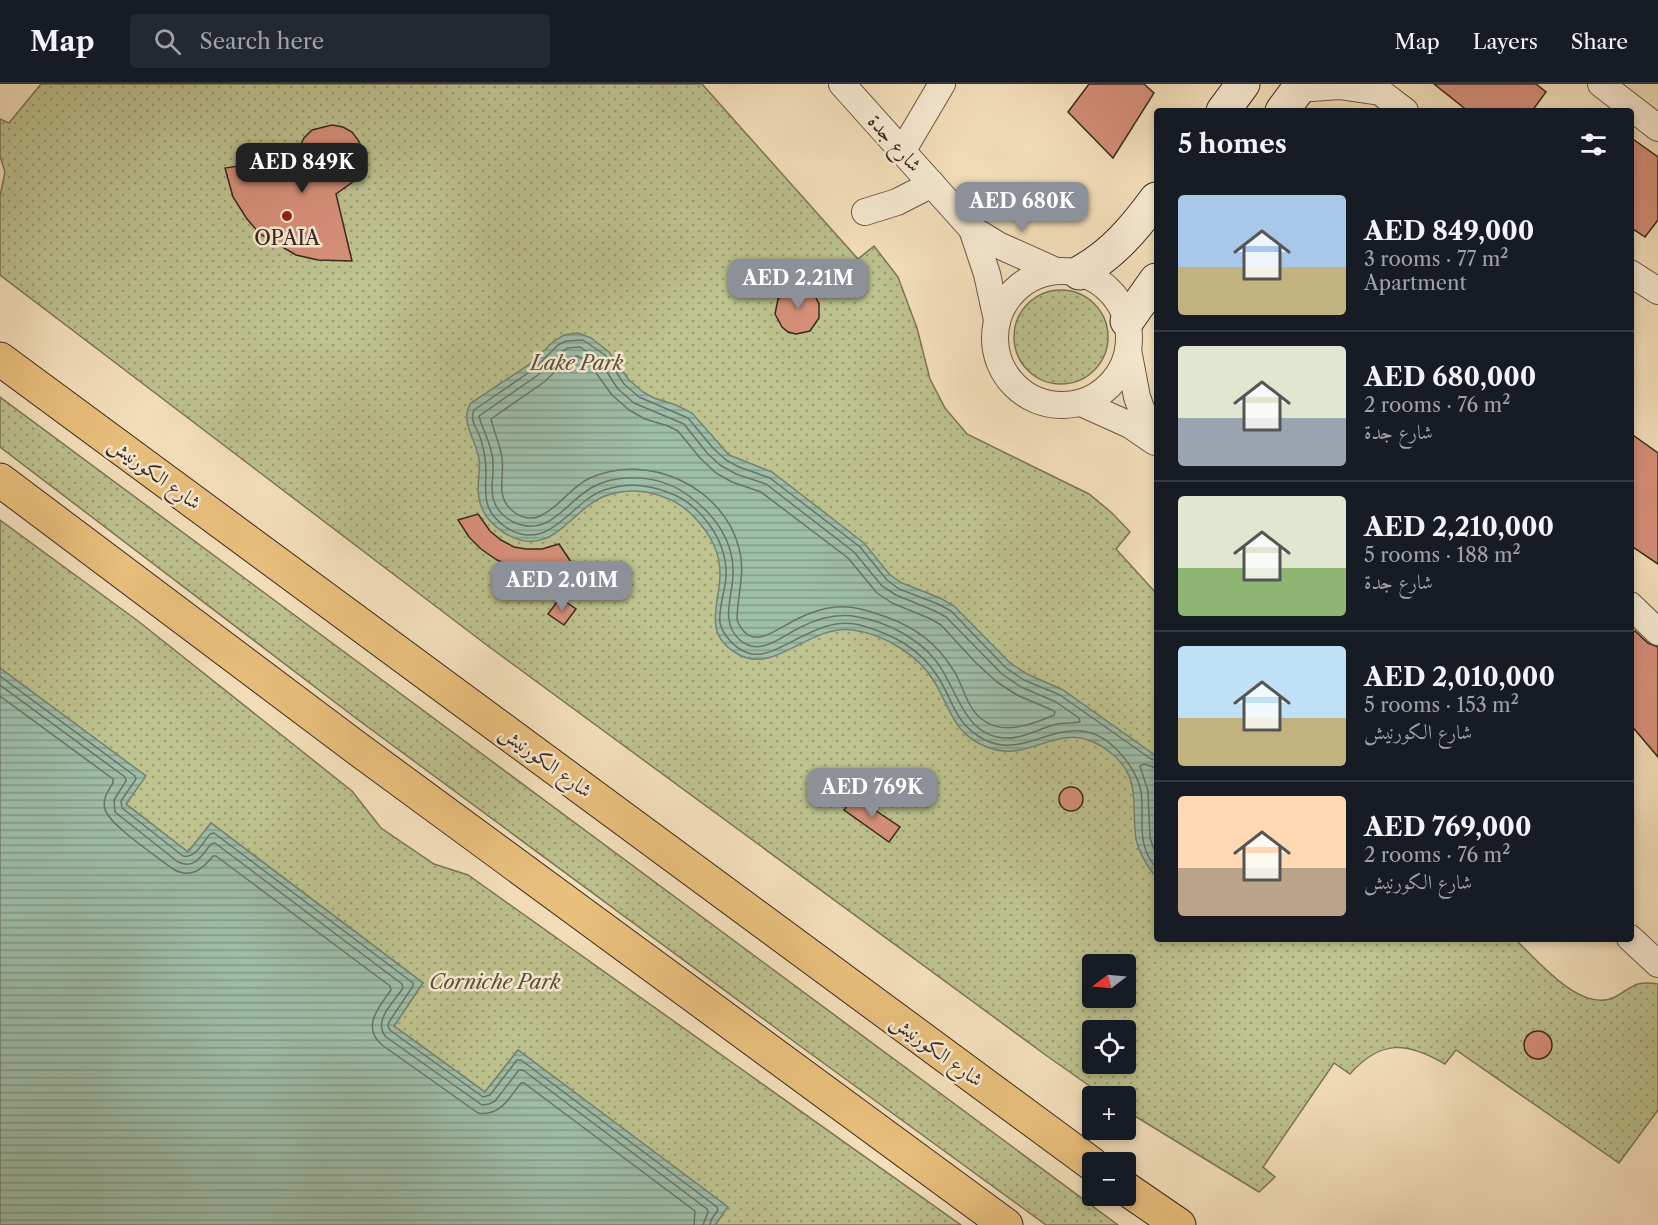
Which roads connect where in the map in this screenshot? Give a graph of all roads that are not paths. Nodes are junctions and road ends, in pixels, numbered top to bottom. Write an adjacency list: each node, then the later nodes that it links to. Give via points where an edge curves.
1 (842, 84): 10 (street, شارع جدة)
2 (942, 84): 10 (street)
3 (1601, 84): 7 (street)
4 (1378, 88): 5 (street, via 1339,86); 6 (street)
5 (1294, 95)
6 (1401, 108)
7 (1632, 108)
8 (1634, 109): 9 (street)
9 (1658, 128)
10 (903, 150): 11 (street, شارع جدة)
11 (932, 184): 13 (street, via 897,202); 14 (street, شارع جدة)
12 (1154, 201): 15 (street, via 1116,248 1097,262)
13 (865, 212)
14 (972, 229): 15 (street, شارع جدة, via 998,245); 17 (street, شارع جدة)
15 (1067, 272): 17 (street, via 1036,275 1019,286 1005,302); 18 (street, via 1095,279 1109,291 1120,305)
16 (1154, 284): 18 (street)
17 (997, 320): 20 (street, via 997,356 1015,387 1046,404)
18 (1127, 336): 20 (street, via 1122,368 1112,383); 21 (street, via 1137,397)
19 (0, 359): 27 (highway, شارع الكورنيش)
20 (1081, 403): 21 (street)
21 (1154, 442)
22 (0, 480): 29 (highway, via 377,763)
23 (1634, 609): 24 (street)
24 (1658, 632)
25 (1634, 942): 26 (street)
26 (1658, 964)
27 (1082, 1157)
28 (1136, 1196): 30 (highway)
29 (1006, 1225)
30 (1179, 1225)

